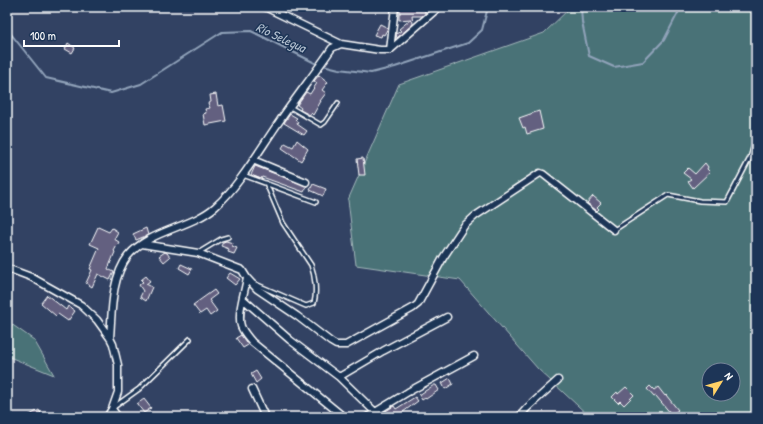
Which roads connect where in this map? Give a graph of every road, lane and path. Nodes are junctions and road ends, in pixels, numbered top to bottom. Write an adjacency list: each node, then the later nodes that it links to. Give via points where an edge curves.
1 (265, 7): 4 (street)
2 (394, 7): 5 (street)
3 (439, 7): 5 (street)
4 (341, 44): 5 (street); 7 (street, via 332,48)
5 (390, 50)
6 (338, 103): 7 (lane, via 321,125)
7 (290, 106): 9 (street)
8 (756, 139): 14 (lane, via 750,158 727,202 700,201 668,195)
9 (253, 160): 10 (street); 11 (street)
10 (243, 175): 12 (lane); 16 (street, via 207,213)
11 (306, 182)
12 (266, 183): 13 (lane); 19 (lane, via 283,223 314,273 314,303 306,306)
13 (316, 202)
14 (614, 230): 19 (street, via 540,173 464,226 418,304 346,345 336,345 257,289)
15 (228, 237): 17 (lane)
16 (142, 244): 17 (street); 22 (street, via 128,256 119,277 111,309)
17 (198, 253): 19 (street, via 242,270)
18 (7, 268): 22 (street, via 30,277 81,305 97,320)
19 (249, 280): 20 (street)
20 (243, 299): 25 (street, via 290,340); 33 (street, via 240,317 242,326 252,342)
21 (447, 317): 25 (street)
22 (110, 338): 28 (street, via 118,365 118,392)
23 (190, 340): 28 (lane, via 139,389)
24 (474, 356): 29 (street)
25 (339, 377): 29 (street)
26 (558, 380): 35 (street)
27 (252, 389): 32 (street)
28 (112, 409): 30 (street); 31 (street)
29 (375, 412): 34 (street)
30 (106, 417)
31 (118, 417)
32 (265, 417)
33 (344, 417)
34 (367, 417)
35 (519, 417)

